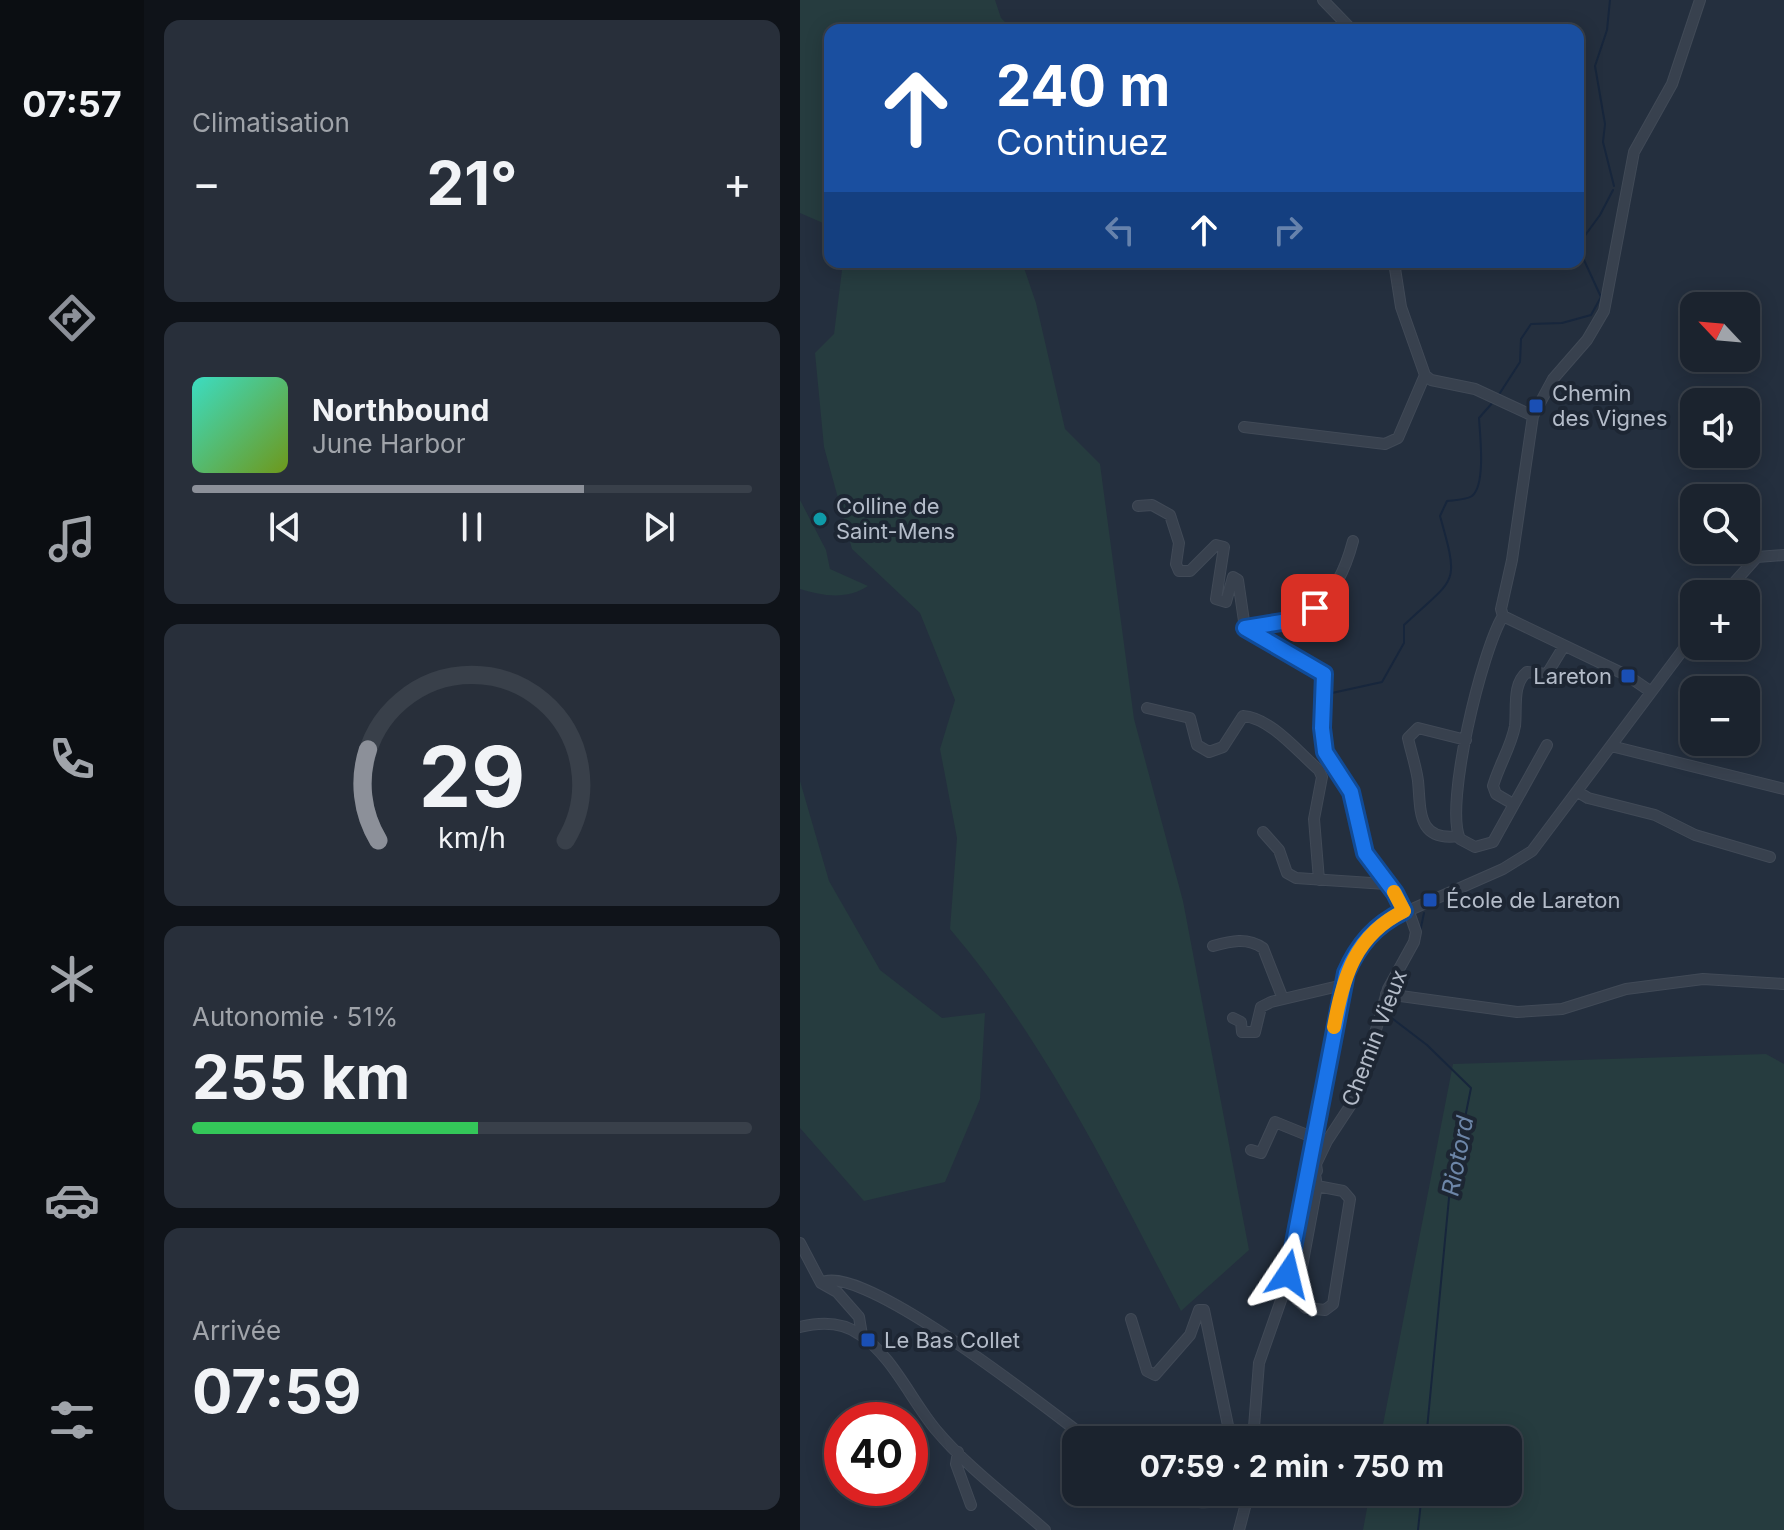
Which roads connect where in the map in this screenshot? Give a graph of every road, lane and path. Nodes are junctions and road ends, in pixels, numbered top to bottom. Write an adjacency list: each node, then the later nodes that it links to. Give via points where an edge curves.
1 (1323, 0): 3 (street)
2 (1700, 0): 6 (street, via 1672,84 1634,152 1604,311 1553,379)
3 (1346, 24)
4 (1395, 268): 5 (street, via 1401,307)
5 (1425, 375): 6 (street); 7 (street, via 1398,438 1390,444)
6 (1533, 416): 12 (street)
7 (1244, 427)
8 (1138, 506): 13 (street, via 1152,505 1170,515 1179,543 1179,571 1190,571 1216,545 1224,547 1216,599 1226,602 1230,581 1238,580)
9 (1353, 541): 13 (street, via 1340,580 1315,608 1288,621)
10 (1784, 555): 11 (street, via 1757,557)
11 (1736, 580)
12 (1503, 616): 14 (street); 18 (street)
13 (1245, 628): 28 (street, via 1324,674 1325,752 1347,782 1365,853)
14 (1564, 646): 16 (street); 23 (street, via 1547,674 1522,676 1511,739 1493,786)
15 (1680, 652): 16 (street)
16 (1651, 689): 20 (street); 20 (street)
17 (1147, 708): 27 (street, via 1190,718 1197,745 1209,752 1223,747 1237,720 1252,716 1319,770 1314,819)
18 (1466, 740): 25 (street, via 1455,804); 25 (street, via 1418,728 1408,738 1419,815 1443,836)
19 (1547, 745): 25 (street, via 1493,842 1475,847)
20 (1611, 746): 21 (street); 22 (street)
21 (1784, 789)
22 (1578, 792): 26 (street); 29 (street, via 1526,856)
23 (1508, 801)
24 (1263, 832): 27 (street, via 1279,850 1287,873)
25 (1459, 836)
26 (1770, 857)
27 (1319, 880): 28 (street)
28 (1386, 884): 29 (street)
29 (1406, 910): 32 (street, via 1365,939); 33 (street, Chemin Vieux, via 1416,932)
30 (1213, 946): 34 (street, via 1231,941 1258,944)
31 (1784, 984): 33 (street, via 1703,979 1626,989 1562,1009 1517,1012)
32 (1343, 985): 34 (street); 36 (street)
33 (1390, 995): 38 (street, Chemin Vieux, via 1362,1084)
34 (1283, 999): 35 (street, via 1261,1007 1255,1032 1242,1032 1241,1022)
35 (1233, 1018)
36 (1312, 1137): 37 (street, via 1275,1122 1261,1153); 38 (street)
37 (1251, 1150)
38 (1311, 1168): 39 (street); 47 (street, via 1286,1286 1259,1363)
39 (1317, 1186): 39 (street, via 1296,1299 1306,1308 1325,1310 1333,1304 1350,1199 1343,1191)
40 (800, 1243): 41 (street)
41 (821, 1283): 44 (street, via 859,1317); 45 (street, via 829,1279 853,1285 937,1327)
42 (1131, 1319): 46 (street, via 1147,1371 1155,1375 1204,1310)
43 (800, 1327): 44 (street, via 827,1323)
44 (862, 1335): 48 (street)
45 (1070, 1426)
46 (1228, 1426)
47 (1254, 1426)
48 (958, 1452): 49 (street, via 956,1464); 51 (street)
49 (971, 1505)
50 (1245, 1506): 52 (street)
51 (1045, 1530)
52 (1239, 1530)

